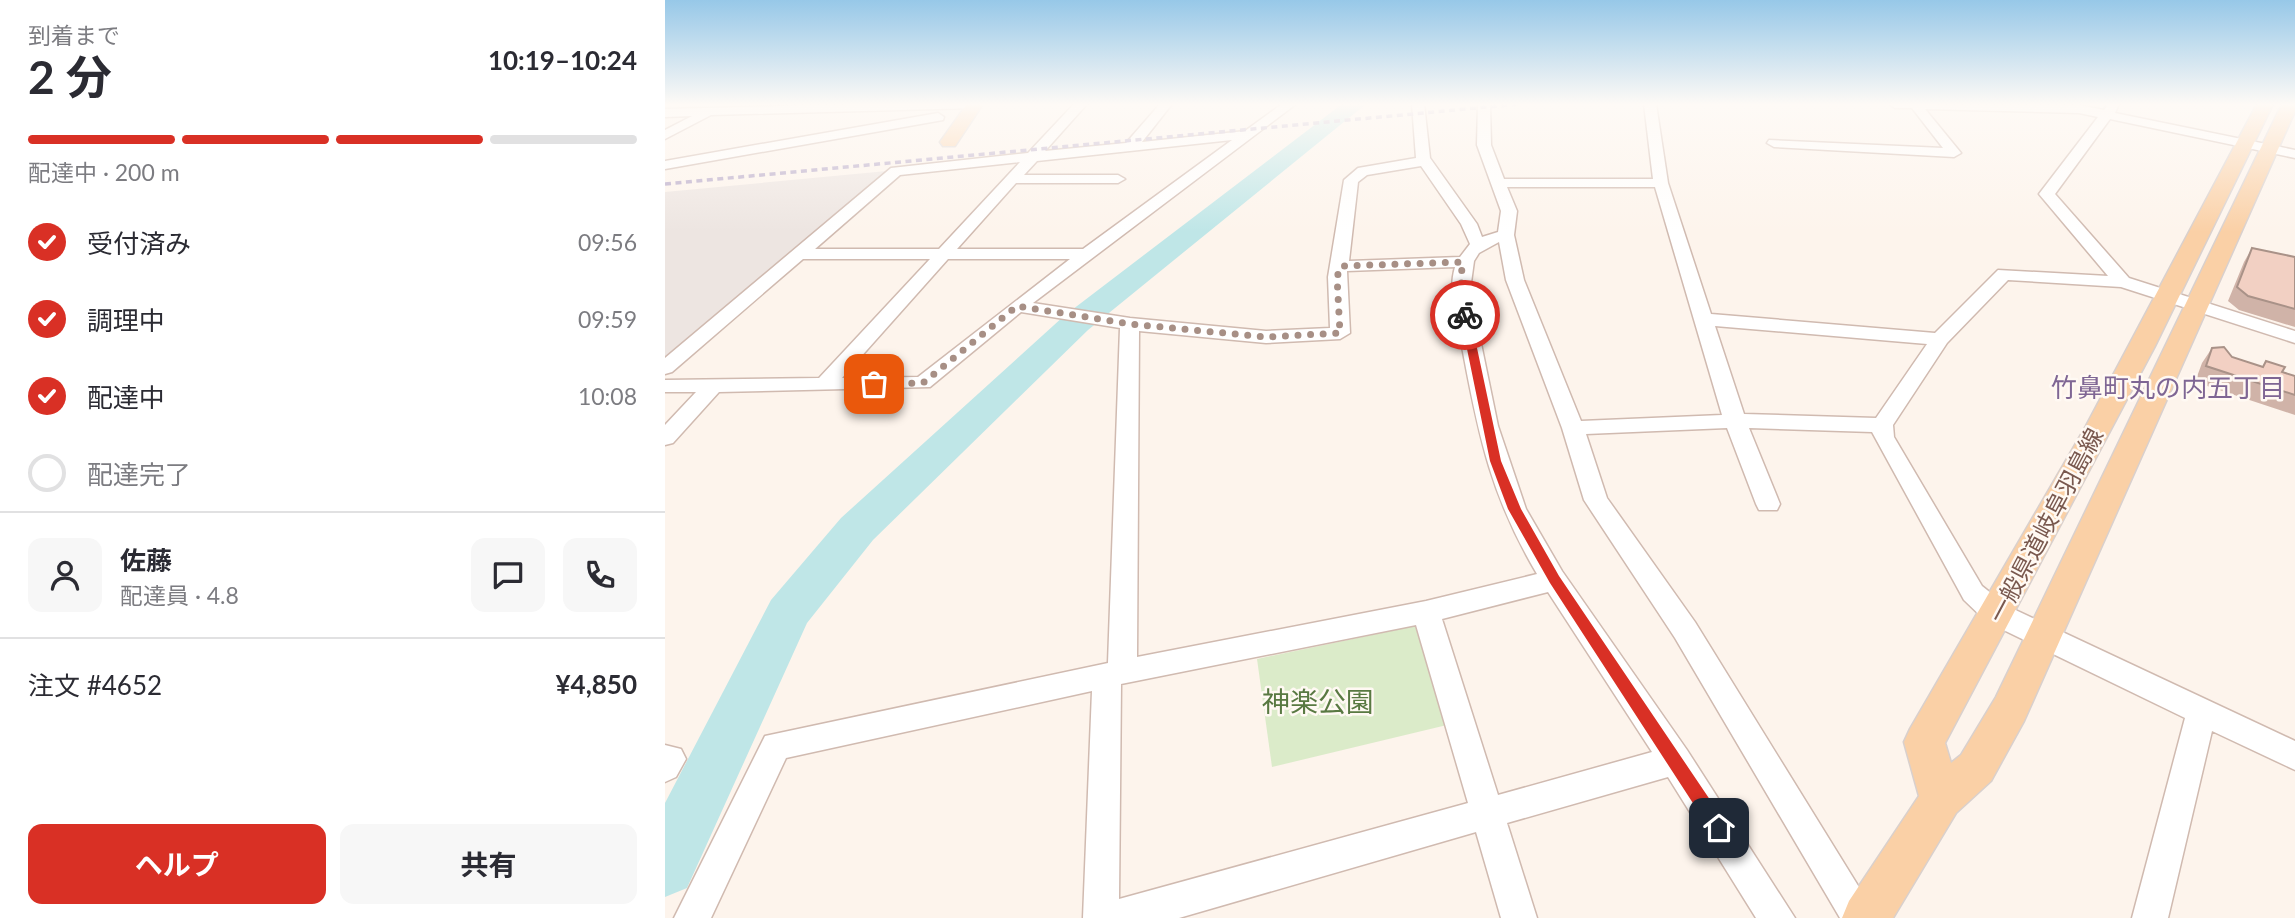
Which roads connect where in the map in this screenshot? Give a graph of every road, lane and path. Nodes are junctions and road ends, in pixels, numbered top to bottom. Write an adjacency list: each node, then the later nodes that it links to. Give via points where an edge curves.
1 (760, 147): 14 (street)
2 (1043, 147): 12 (street)
3 (1122, 147): 12 (street)
4 (1229, 147): 23 (street)
5 (1423, 147): 13 (street)
6 (1485, 147): 17 (street)
7 (1656, 147): 18 (street)
8 (1843, 147): 9 (street, via 1954,153)
9 (1949, 147)
10 (2083, 147): 26 (street, via 2047,194)
11 (2270, 149): 27 (main road, 一般県道岐阜羽島線); 29 (main road, 一般県道岐阜羽島線)
12 (1036, 155): 15 (street); 22 (street, via 896,172)
13 (1425, 162): 20 (street); 25 (street, via 1363,171 1351,180)
14 (672, 164)
15 (1013, 179): 16 (street); 21 (street)
16 (1118, 179)
17 (1501, 183): 18 (street); 19 (street, via 1509,211)
18 (1661, 183): 30 (street)
19 (1506, 235): 20 (street); 40 (street, via 1515,280)
20 (1480, 244): 24 (street)
21 (945, 253): 22 (street); 23 (street); 35 (street)
22 (798, 254): 34 (street)
23 (1088, 254): 28 (street)
24 (1462, 262): 25 (street); 43 (street, via 1461,296 1495,461 1514,509)
25 (1341, 266): 31 (street, via 1337,277 1340,333 1266,337)
26 (2123, 282): 27 (street); 33 (street, via 2004,274)
27 (2167, 298): 29 (street); 45 (main road, 一般県道岐阜羽島線)
28 (1017, 306): 31 (street); 35 (street, via 923,383)
29 (2196, 307): 32 (street); 46 (main road, 一般県道岐阜羽島線)
30 (1702, 319): 33 (street); 38 (street)
31 (1119, 321): 47 (street)
32 (2295, 337)
33 (1940, 339): 39 (street)
34 (665, 368)
35 (824, 385): 37 (street)
36 (665, 386): 37 (street)
37 (713, 386): 41 (street)
38 (1735, 421): 39 (street); 40 (street); 42 (street)
39 (1882, 425): 45 (street, via 1883,438 1973,593)
40 (1573, 428): 60 (street, via 1596,500 1685,630)
41 (665, 438)
42 (1769, 505)
43 (1554, 580): 44 (street); 51 (street)
44 (1426, 612): 47 (street); 54 (street)
45 (1997, 614): 46 (street); 53 (main road, 一般県道岐阜羽島線, via 1924,742)
46 (2043, 636): 48 (street); 53 (main road, 一般県道岐阜羽島線, via 2011,709 1976,768)
47 (1114, 674): 55 (street, via 776,746); 56 (street)
48 (2202, 712): 49 (street); 62 (street)
49 (2295, 757)
50 (665, 759): 52 (street, via 670,759)
51 (1676, 760): 54 (street); 59 (street)
52 (665, 767)
53 (1941, 799): 61 (main road, 一般県道岐阜羽島線)
54 (1487, 813): 57 (street); 58 (street)
55 (692, 918)
56 (1101, 918)
57 (1117, 918)
58 (1518, 918)
59 (1777, 918)
60 (1860, 918)
61 (1866, 918)
62 (2150, 918)

